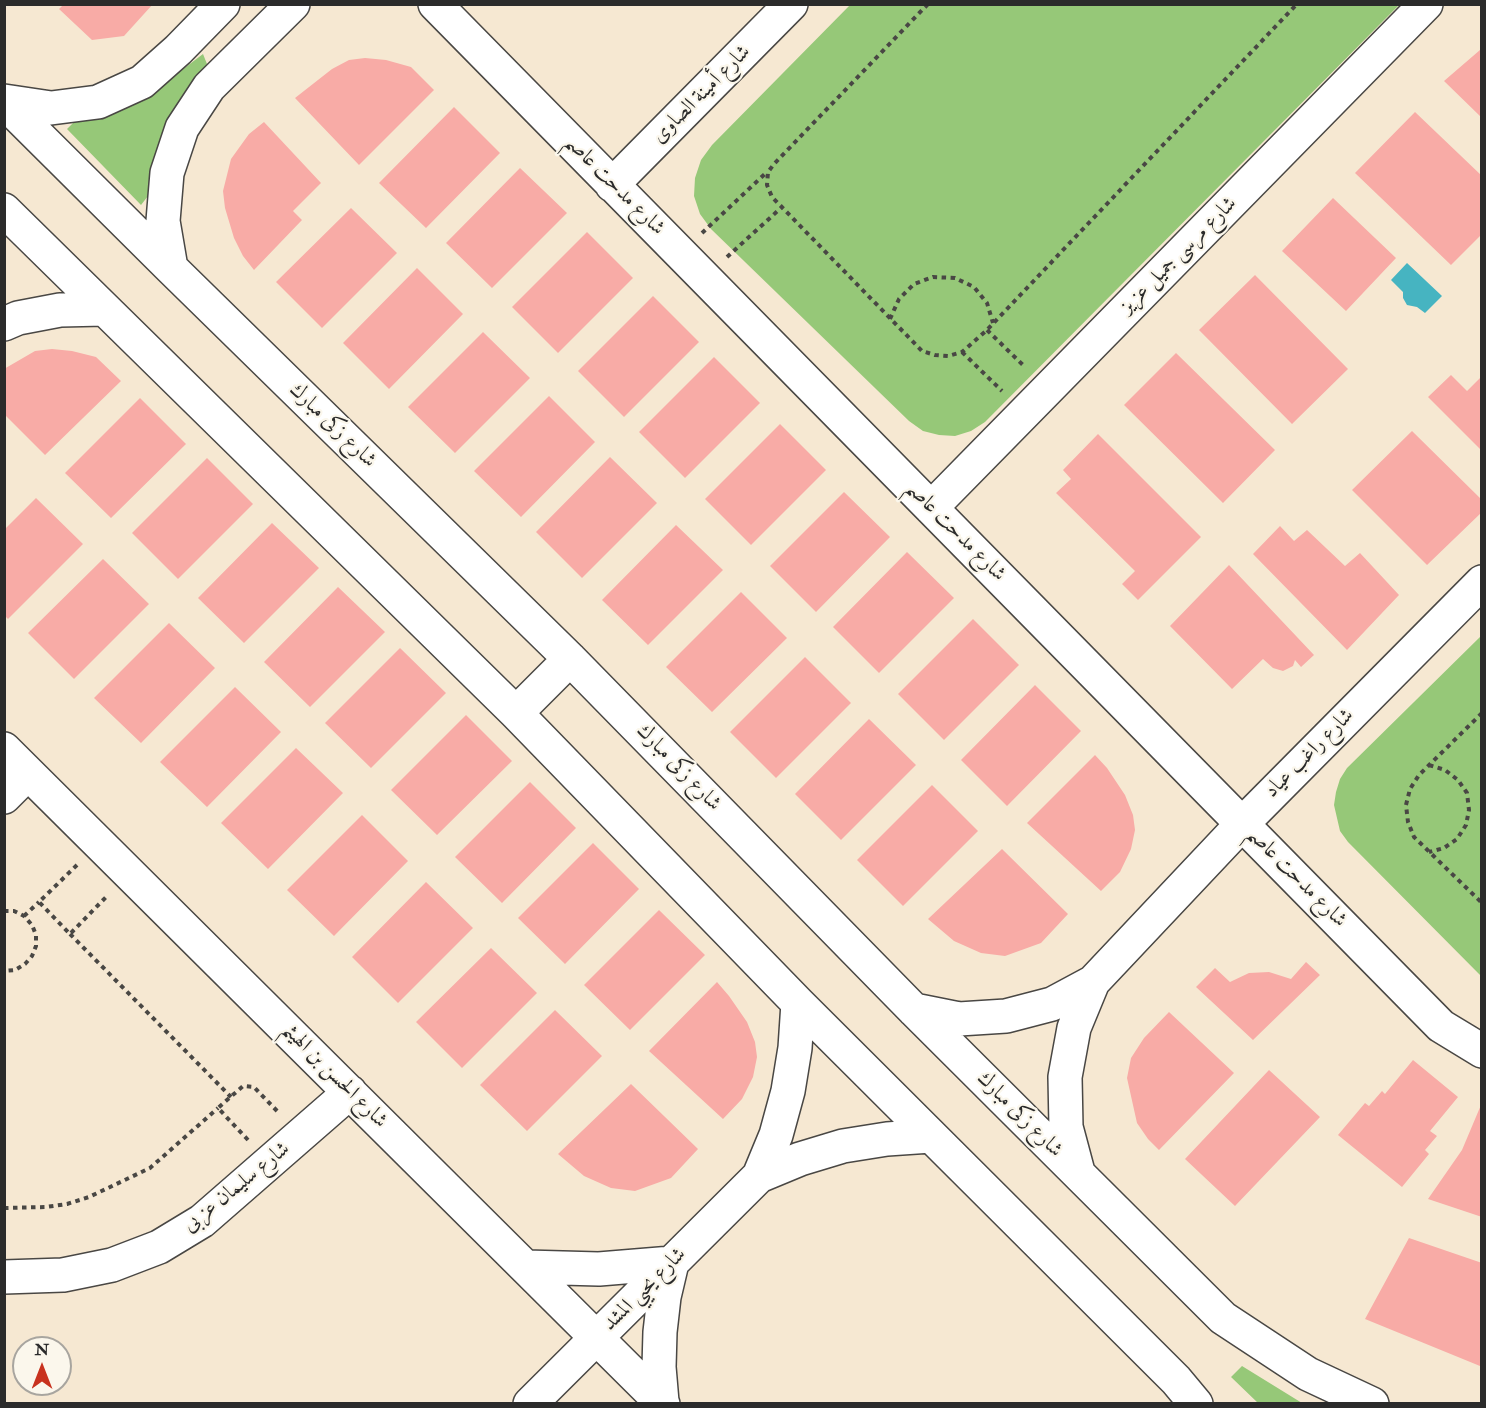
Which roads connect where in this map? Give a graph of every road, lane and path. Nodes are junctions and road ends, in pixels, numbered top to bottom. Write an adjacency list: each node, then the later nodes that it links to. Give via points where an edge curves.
1 (223, 4): 8 (street, via 142,82 98,102 51,108)
2 (293, 4): 14 (street, via 209,87 182,128 165,192 163,221)
3 (435, 4): 10 (street, شارع مدحت عاصم)
4 (791, 4): 10 (street, شارع أمينة الصاوى)
5 (928, 4): 9 (path)
6 (1297, 4): 18 (path)
7 (1426, 4): 22 (street, شارع مرسى جميل عزيز)
8 (4, 101): 14 (street, شارع زكى مبارك)
9 (768, 172): 11 (path, via 767,185); 13 (path)
10 (612, 184): 13 (street, شارع مدحت عاصم)
11 (782, 207): 15 (path); 17 (path)
12 (4, 210): 16 (street)
13 (680, 253): 15 (street, شارع مدحت عاصم)
14 (171, 268): 26 (street, شارع زكى مبارك)
15 (704, 278): 24 (street, شارع مدحت عاصم)
16 (104, 309): 19 (street, via 60,310); 27 (street)
17 (890, 319): 18 (path, via 899,299 914,284 944,277 974,287 987,303); 21 (path, via 922,351 942,355)
18 (994, 323): 20 (path)
19 (4, 324)
20 (987, 330): 21 (path); 22 (path)
21 (962, 351): 23 (path)
22 (1048, 389): 23 (street, شارع مرسى جميل عزيز)
23 (1025, 412): 24 (street, شارع مرسى جميل عزيز)
24 (931, 508): 33 (street, شارع مدحت عاصم)
25 (1482, 582): 33 (street, شارع راغب عياد)
26 (570, 659): 27 (street); 45 (street, شارع زكى مبارك)
27 (516, 713): 44 (street)
28 (1482, 713): 30 (path)
29 (4, 750): 31 (street, شارع الحسن بن الهيثم)
30 (1429, 765): 35 (path, via 1410,789 1406,806 1414,837); 35 (path, via 1458,780 1467,793 1469,810 1457,839)
31 (28, 773): 32 (street); 34 (street, شارع الحسن بن الهيثم)
32 (4, 797)
33 (1242, 824): 43 (street, شارع راغب عياد); 46 (street, شارع مدحت عاصم, via 1441,1026)
34 (99, 843): 36 (street, شارع الحسن بن الهيثم); 37 (path)
35 (1428, 852): 38 (path)
36 (129, 873): 41 (path); 47 (street, شارع الحسن بن الهيثم)
37 (39, 902): 40 (path); 41 (path)
38 (1482, 903)
39 (4, 910): 40 (path)
40 (24, 916): 42 (path, via 32,924 36,946 25,964)
41 (70, 934): 48 (path)
42 (4, 971)
43 (1093, 981): 45 (street, شارع راغب عياد, via 1052,1004 1006,1016 959,1019); 53 (street, شارع راغب عياد, via 1074,1028 1065,1077 1066,1127)
44 (798, 1003): 51 (street); 54 (street, شارع يحيي المشد, via 788,1091)
45 (914, 1010): 53 (street, شارع زكى مبارك)
46 (1482, 1051)
47 (350, 1092): 50 (street, شارع سليمان عزبى); 57 (street, شارع الحسن بن الهيثم)
48 (231, 1096): 49 (path); 50 (path, via 243,1086 254,1087)
49 (218, 1108): 52 (path); 55 (path, via 150,1168 89,1197 46,1208)
50 (301, 1135): 52 (street, شارع سليمان عزبى)
51 (931, 1136): 54 (street, شارع يحيي المشد, via 843,1146); 62 (street)
52 (269, 1163): 58 (street, شارع سليمان عزبى, via 202,1221 159,1247 112,1265 63,1275)
53 (1078, 1174): 63 (street, شارع زكى مبارك, via 1223,1318 1308,1374)
54 (759, 1176): 56 (street, شارع يحيي المشد)
55 (4, 1208)
56 (672, 1263): 57 (street, via 599,1269); 59 (street, شارع يحيي المشد); 60 (street, via 660,1332)
57 (526, 1268): 59 (street, شارع الحسن بن الهيثم)
58 (4, 1277)
59 (597, 1338): 60 (street, شارع الحسن بن الهيثم); 61 (street, شارع يحيي المشد)
60 (662, 1403)
61 (530, 1404)
62 (1197, 1404)
63 (1372, 1404)

